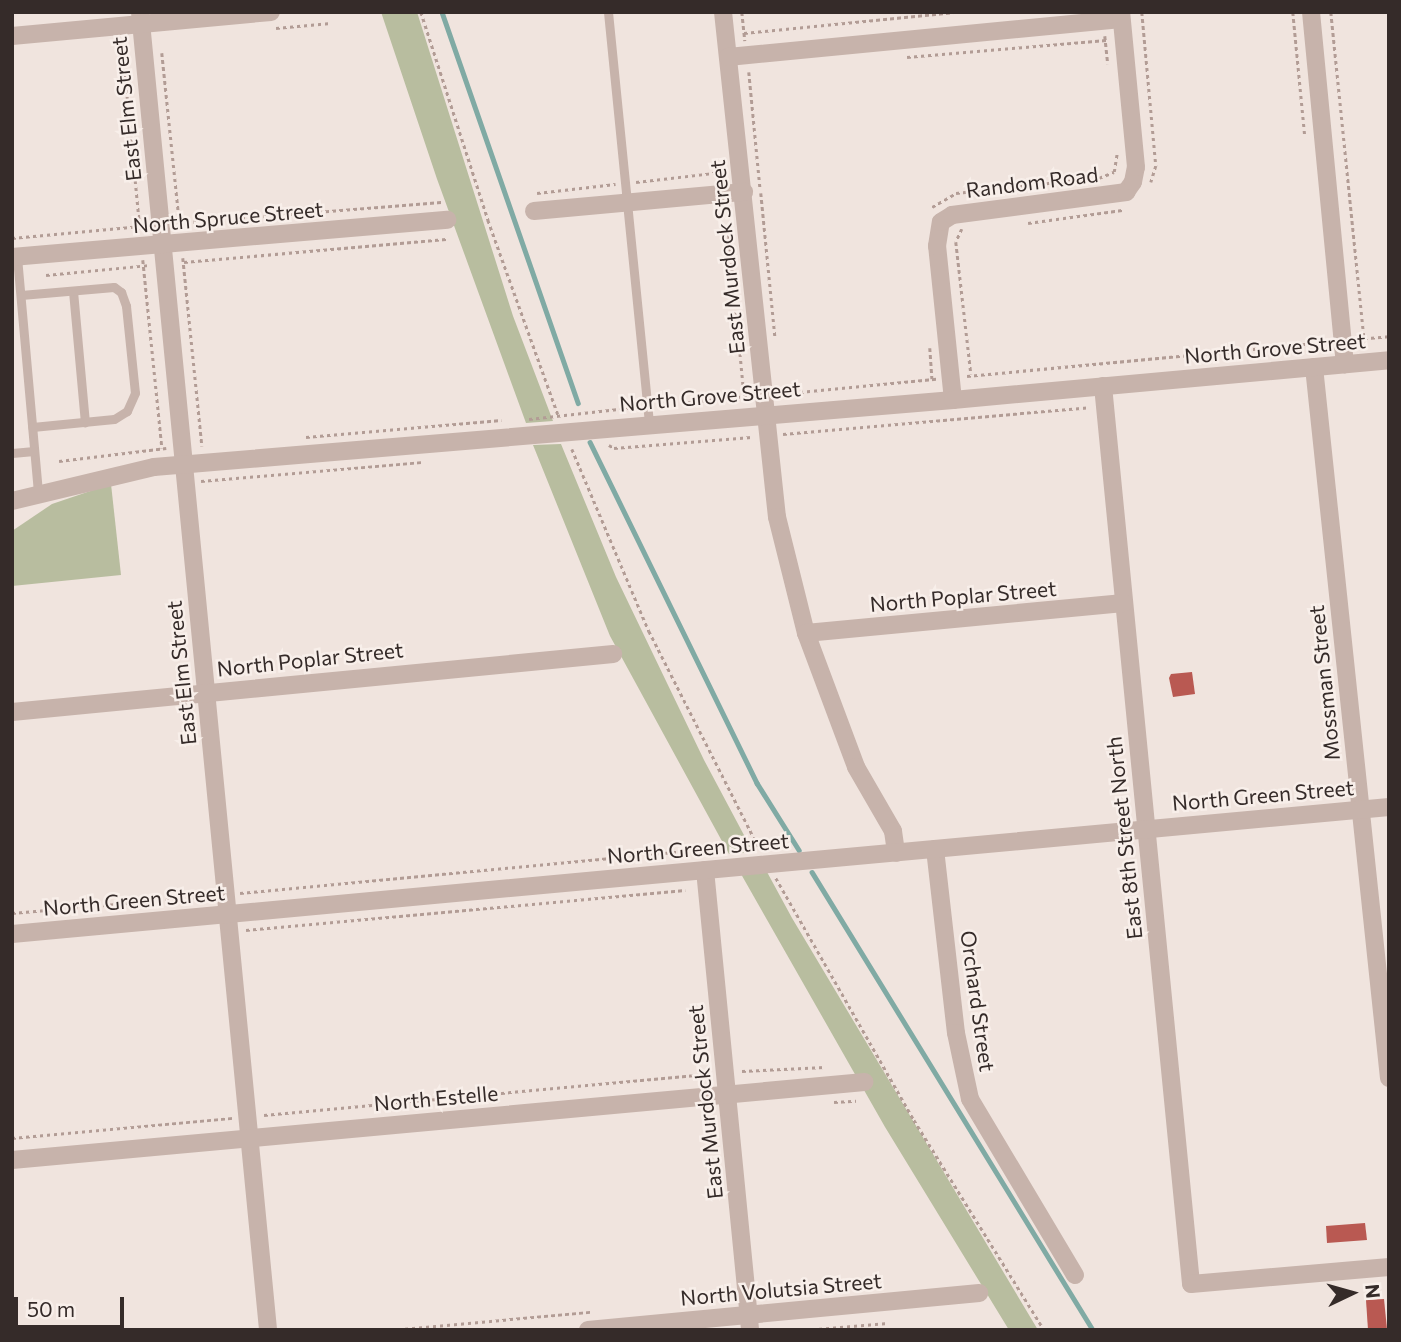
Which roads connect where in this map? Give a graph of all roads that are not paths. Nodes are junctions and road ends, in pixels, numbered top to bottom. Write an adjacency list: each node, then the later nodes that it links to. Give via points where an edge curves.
1 (271, 12): 5 (street)
2 (608, 12): 11 (lane)
3 (723, 12): 9 (street, East Murdock Street)
4 (1311, 12): 19 (street)
5 (240, 14): 7 (street)
6 (1121, 16): 9 (street); 22 (street, Random Road, via 1136,167 1126,192 952,215 941,222 937,246)
7 (141, 18): 8 (street); 14 (street, East Elm Street)
8 (12, 36)
9 (728, 57): 10 (street, East Murdock Street)
10 (744, 192): 11 (street); 23 (street, East Murdock Street)
11 (628, 202): 12 (street); 24 (lane)
12 (534, 211)
13 (447, 220): 14 (street, North Spruce Street)
14 (163, 255): 15 (street, North Spruce Street); 29 (street, East Elm Street)
15 (15, 257): 17 (lane)
16 (73, 291): 17 (lane); 25 (lane); 25 (lane, via 114,287 121,292 127,306 135,393 127,411 114,419)
17 (21, 295): 26 (lane)
18 (1389, 360): 19 (street, North Grove Street)
19 (1345, 364): 20 (street, North Grove Street)
20 (1314, 367): 21 (street, North Grove Street); 39 (street, Mossman Street)
21 (1103, 386): 22 (street, North Grove Street); 33 (street, East 8th Street North)
22 (953, 400): 23 (street, North Grove Street)
23 (774, 413): 24 (street, North Grove Street); 34 (street, East Murdock Street, via 777,517)
24 (648, 415): 29 (street, North Grove Street)
25 (85, 422): 26 (lane)
26 (32, 427): 27 (lane)
27 (34, 451): 28 (lane); 30 (lane)
28 (12, 453)
29 (183, 456): 30 (street, North Grove Street); 36 (street, East Elm Street)
30 (38, 494): 31 (street, North Grove Street); 32 (street, North Grove Street)
31 (12, 501)
32 (12, 516)
33 (1124, 603): 34 (street, North Poplar Street); 40 (street, East 8th Street North)
34 (806, 633): 42 (street, East Murdock Street, via 856,767 893,831)
35 (613, 654): 36 (street, North Poplar Street)
36 (205, 693): 37 (street, North Poplar Street); 44 (street, East Elm Street)
37 (12, 712)
38 (1389, 807): 39 (street, North Green Street)
39 (1360, 810): 40 (street, North Green Street); 46 (street, Mossman Street)
40 (1146, 828): 41 (street, North Green Street); 51 (street, East 8th Street North, via 1191,1284)
41 (934, 849): 42 (street, North Green Street); 52 (street, Orchard Street, via 956,1033 970,1099)
42 (896, 853): 43 (street, North Green Street)
43 (705, 870): 44 (street, North Green Street); 48 (street, East Murdock Street)
44 (227, 915): 45 (street, North Green Street); 49 (street, East Elm Street)
45 (12, 934)
46 (1389, 1078)
47 (864, 1082): 48 (street, North Estelle)
48 (727, 1094): 49 (street, North Estelle); 54 (street, East Murdock Street)
49 (249, 1138): 50 (street, North Estelle); 55 (street, East Elm Street)
50 (12, 1160)
51 (1389, 1267)
52 (1071, 1268)
53 (979, 1293): 54 (street, North Volutsia Street)
54 (750, 1322): 56 (street, North Volutsia Street)
55 (268, 1330)
56 (588, 1330)

